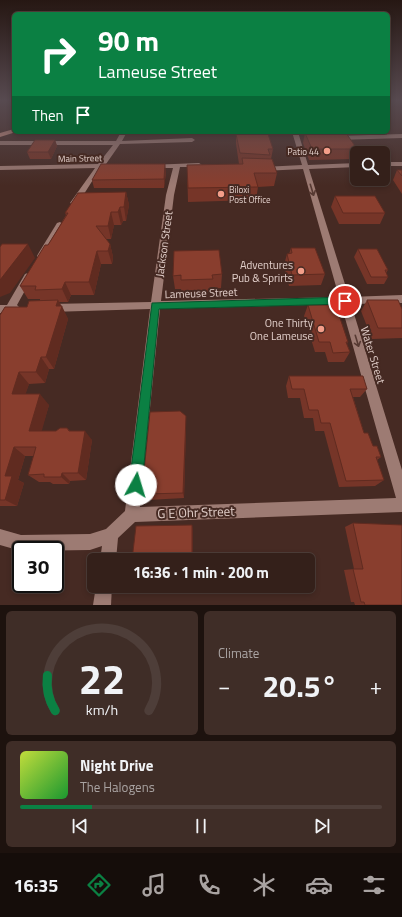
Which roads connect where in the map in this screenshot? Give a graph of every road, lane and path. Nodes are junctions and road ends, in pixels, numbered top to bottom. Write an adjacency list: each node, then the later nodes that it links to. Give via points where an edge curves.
1 (12, 132): 2 (main road)
2 (2, 134)
3 (123, 134): 8 (street)
4 (298, 136): 20 (street, Water Street)
5 (402, 136): 6 (street)
6 (326, 138)
7 (192, 140): 8 (street)
8 (118, 142): 9 (street); 15 (street)
9 (0, 143)
10 (390, 164): 11 (street)
11 (402, 164)
12 (177, 165): 13 (street); 17 (street); 26 (street, Jackson Street, via 170,195)
13 (206, 165)
14 (350, 165): 20 (street)
15 (100, 166): 16 (street, Main Street); 18 (street, Main Street); 28 (street)
16 (120, 166)
17 (141, 166)
18 (0, 168)
19 (256, 168): 20 (street)
20 (305, 168): 21 (street); 25 (street, Water Street, one-way to 25)
21 (350, 170)
22 (390, 170): 23 (street)
23 (402, 170)
24 (402, 299): 25 (street, Lameuse Street)
25 (345, 301): 26 (street, Lameuse Street); 31 (street, Water Street, one-way to 31)
26 (155, 306): 27 (street, Lameuse Street); 33 (street, Jackson Street)
27 (41, 308)
28 (5, 309): 29 (street); 30 (street)
29 (26, 309)
30 (0, 327)
31 (402, 494)
32 (402, 504): 33 (street, G E Ohr Street)
33 (132, 515): 34 (street)
34 (111, 535): 35 (street, via 90,542 21,543); 36 (street)
35 (0, 537)
36 (109, 553)
37 (103, 593): 38 (street)
38 (102, 605)

